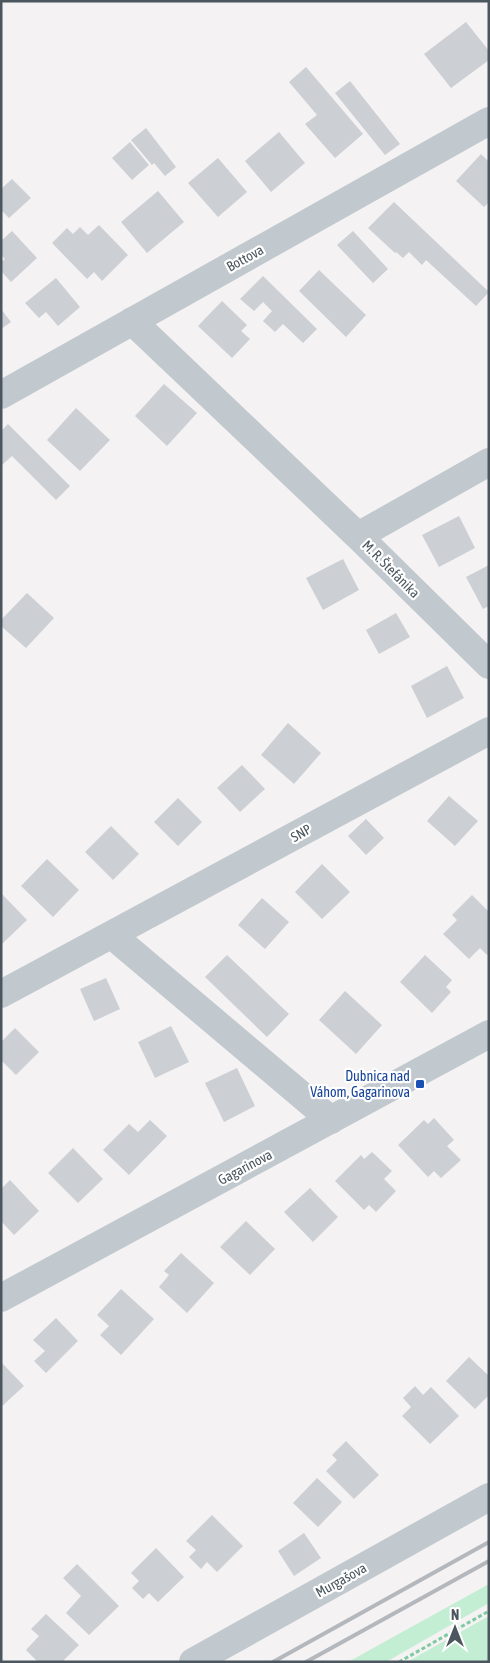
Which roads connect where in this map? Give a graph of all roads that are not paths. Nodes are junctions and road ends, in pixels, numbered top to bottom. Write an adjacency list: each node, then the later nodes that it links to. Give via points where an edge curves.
1 (489, 121): 2 (street, Bottova)
2 (132, 322): 3 (street, Bottova); 5 (street)
3 (1, 395)
4 (489, 462): 5 (street, M. R. Štefánika)
5 (358, 536): 6 (street, M. R. Štefánika)
6 (489, 665)
7 (489, 731): 8 (street, SNP)
8 (113, 936): 9 (street, SNP); 11 (street)
9 (1, 994)
10 (489, 1034): 11 (street, Gagarinova)
11 (331, 1120): 12 (street, Gagarinova)
12 (1, 1298)
13 (489, 1498): 14 (street, Murgašova)
14 (193, 1662)

